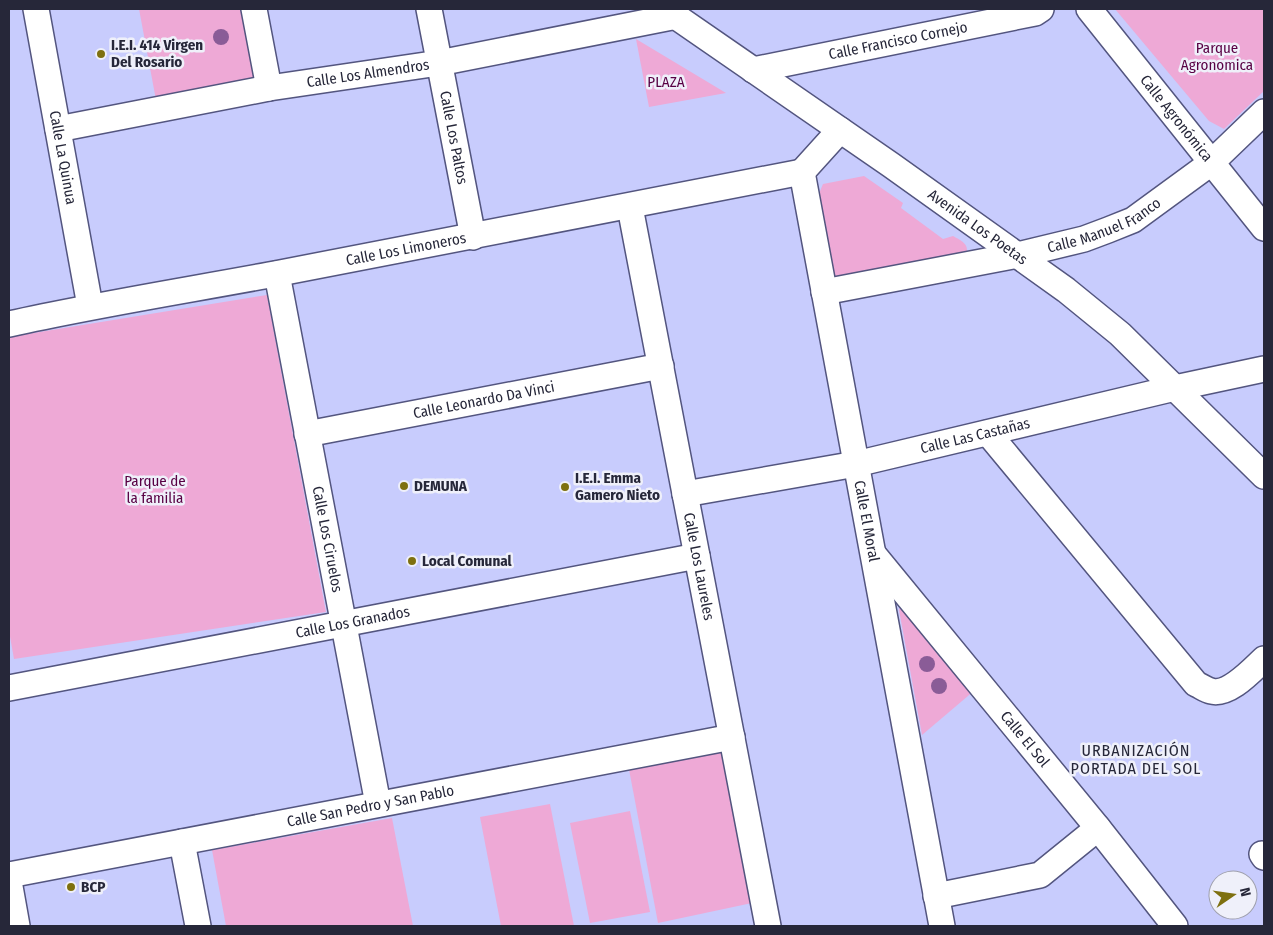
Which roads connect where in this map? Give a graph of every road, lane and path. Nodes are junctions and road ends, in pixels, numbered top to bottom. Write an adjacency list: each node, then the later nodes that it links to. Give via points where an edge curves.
1 (36, 9): 11 (street, Calle La Quinua)
2 (254, 9): 9 (street)
3 (429, 9): 7 (street, Calle Los Paltos)
4 (1041, 9): 8 (street, Calle Francisco Cornejo, via 1035,13)
5 (1089, 9): 13 (street, Calle Agronómica)
6 (671, 13): 7 (street, Calle Los Almendros); 8 (street, Avenida Los Poetas)
7 (438, 64): 9 (street, Calle Los Almendros); 17 (street, Calle Los Paltos)
8 (753, 70): 12 (street, Avenida Los Poetas)
9 (269, 88): 11 (street, Calle Los Almendros)
10 (1264, 112): 13 (street, Calle Manuel Franco)
11 (58, 129): 21 (street, Calle La Quinua)
12 (840, 130): 14 (street); 18 (street, Avenida Los Poetas)
13 (1211, 163): 16 (street, Calle Agronómica); 18 (street, Calle Manuel Franco, via 1133,220 1084,239)
14 (802, 172): 15 (street, Calle Los Limoneros); 20 (street, Calle El Moral)
15 (630, 207): 17 (street, Calle Los Limoneros); 23 (street, Calle Los Laureles)
16 (1264, 228)
17 (472, 237): 19 (street, Calle Los Limoneros)
18 (1018, 255): 20 (street, Calle Manuel Franco); 25 (street, Avenida Los Poetas, via 1120,334)
19 (277, 274): 21 (street, Calle Los Limoneros); 27 (street, Calle Los Ciruelos)
20 (824, 292): 28 (street, Calle El Moral)
21 (90, 306): 22 (street, Calle Los Limoneros)
22 (9, 324)
23 (661, 366): 27 (street, Calle Leonardo Da Vinci); 30 (street, Calle Los Laureles)
24 (1264, 369): 25 (street, Calle Las Castañas)
25 (1175, 388): 26 (street, Calle Las Castañas); 29 (street, Avenida Los Poetas)
26 (988, 432): 28 (street, Calle Las Castañas); 34 (street, via 1196,684 1212,692 1227,688 1239,682)
27 (308, 434): 33 (street, Calle Los Ciruelos)
28 (856, 464): 30 (street, Calle Las Castañas); 31 (street, Calle El Moral)
29 (1264, 476)
30 (685, 494): 32 (street, Calle Los Laureles)
31 (872, 553): 38 (street, Calle El Sol); 42 (street, Calle El Moral)
32 (697, 556): 33 (street, Calle Los Granados); 36 (street, Calle Los Laureles)
33 (344, 623): 35 (street, Calle Los Granados); 37 (street, Calle Los Ciruelos)
34 (1264, 659)
35 (9, 688)
36 (732, 736): 37 (street, Calle San Pedro y San Pablo); 45 (street, Calle Los Laureles)
37 (378, 804): 39 (street, Calle San Pedro y San Pablo)
38 (1098, 828): 42 (street, via 1040,875); 47 (street, Calle El Sol)
39 (182, 842): 40 (street, Calle San Pedro y San Pablo); 44 (street)
40 (9, 875)
41 (9, 881): 43 (street)
42 (936, 896): 46 (street, Calle El Moral)
43 (17, 926)
44 (198, 926)
45 (768, 926)
46 (942, 926)
47 (1175, 926)

